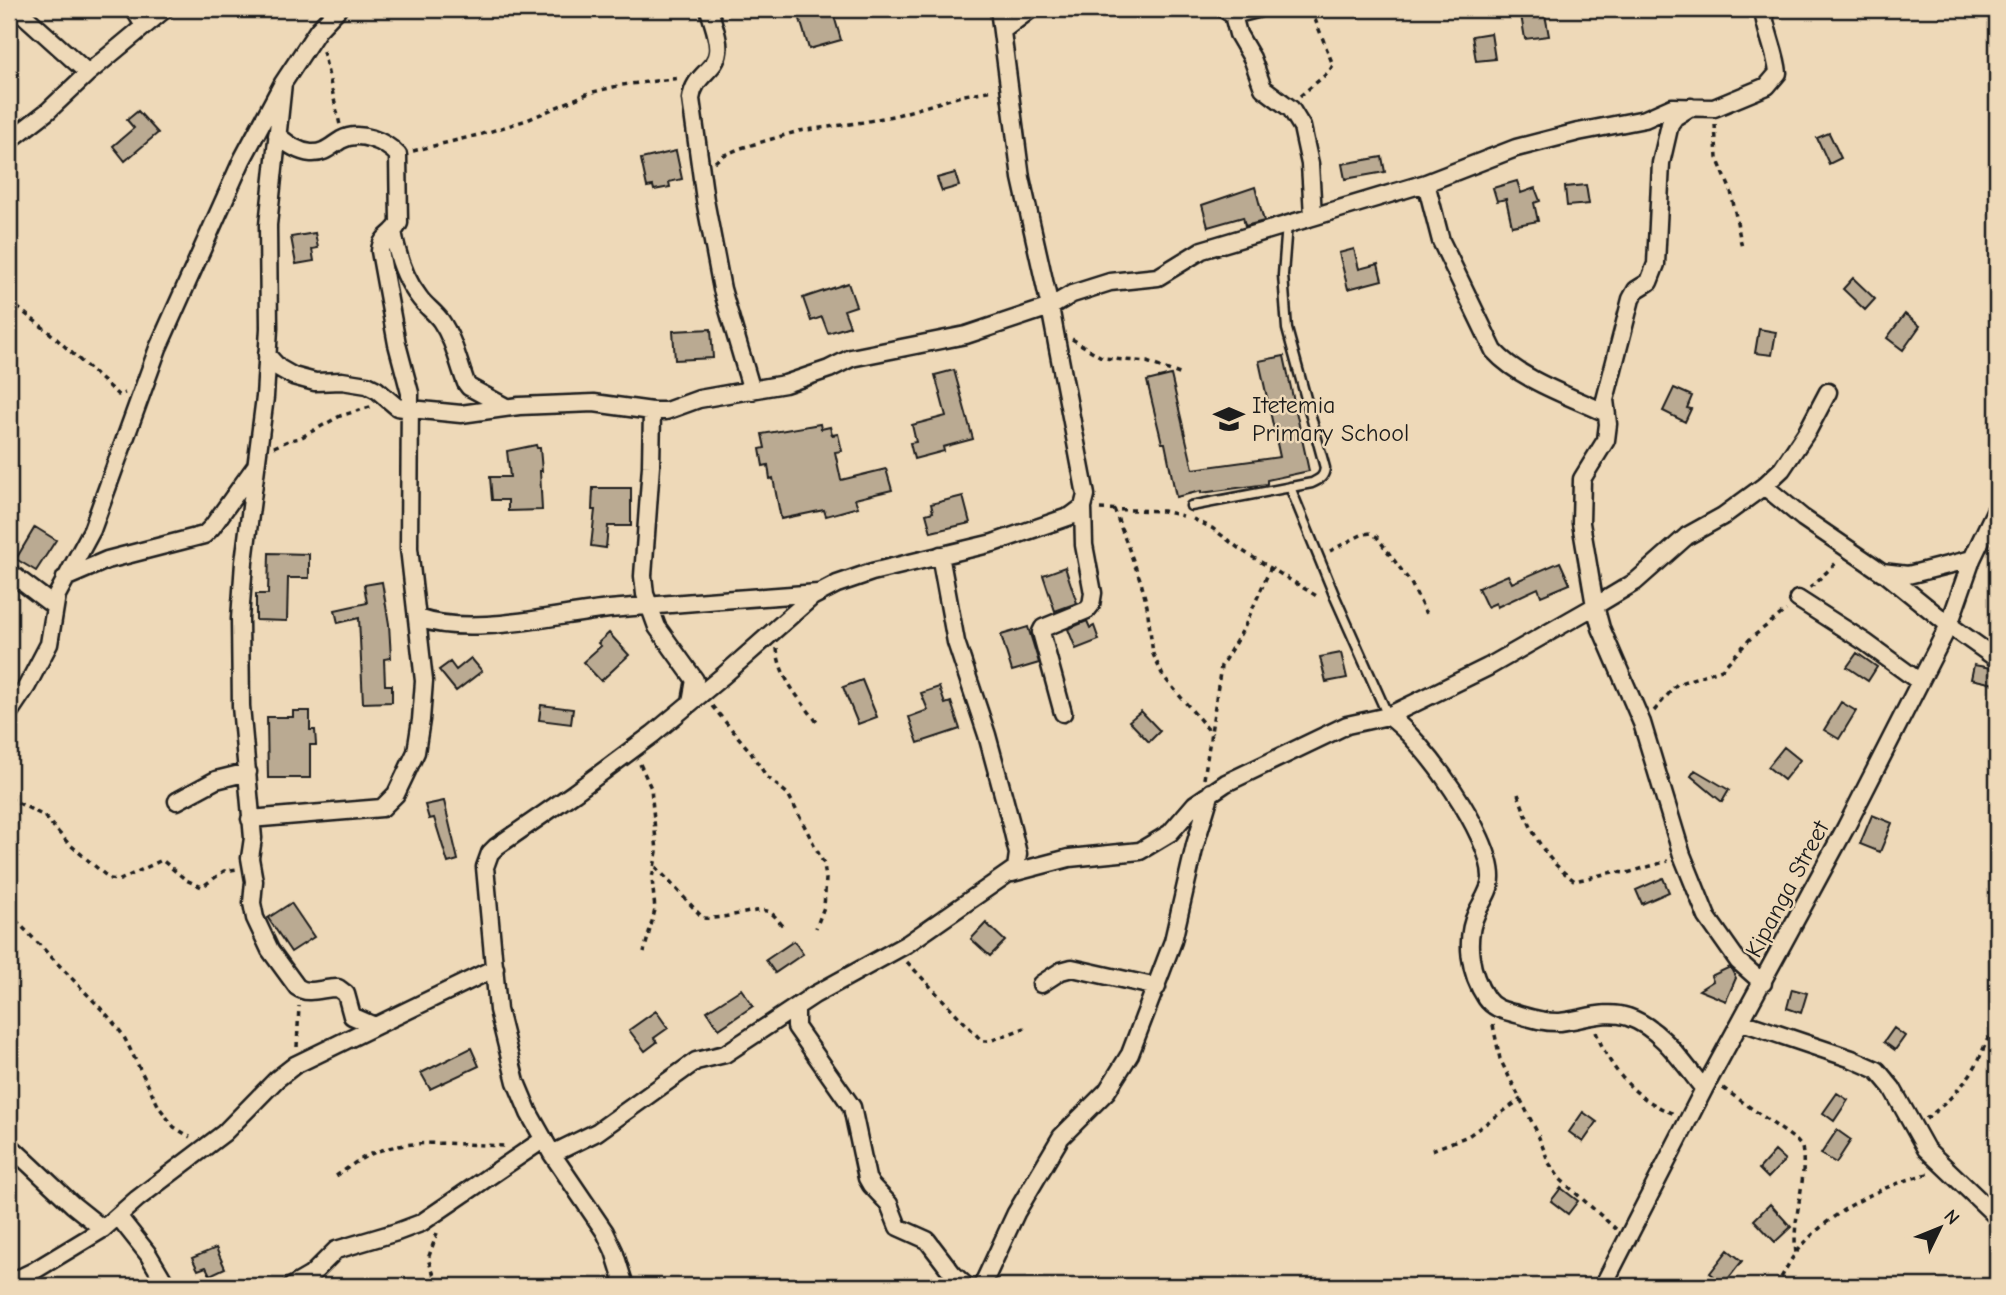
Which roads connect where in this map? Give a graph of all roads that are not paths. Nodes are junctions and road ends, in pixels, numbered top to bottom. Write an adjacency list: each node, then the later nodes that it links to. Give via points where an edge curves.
1 (18, 9): 13 (street)
2 (134, 9): 11 (street)
3 (165, 9): 11 (street)
4 (338, 9): 14 (street)
5 (709, 9): 24 (street, via 718,54 692,90 691,99 722,289)
6 (999, 9): 12 (street)
7 (1031, 9): 12 (street)
8 (1257, 9): 10 (street)
9 (1763, 9): 15 (street, via 1777,67 1772,83 1714,108)
10 (1228, 12): 19 (street, via 1263,88 1291,109 1302,127)
11 (144, 26): 13 (street)
12 (1003, 30): 22 (street, via 1021,178)
13 (88, 73): 17 (street)
14 (283, 83): 16 (street); 40 (street, via 242,160 158,348 93,530)
15 (1691, 107): 18 (street, via 1672,107 1645,119 1516,148); 29 (street, via 1670,124 1661,163 1656,264 1649,282 1631,299 1605,400)
16 (276, 135): 21 (street, via 293,148 312,153 323,152 345,138 373,139 398,155 399,223); 23 (street, via 268,225)
17 (9, 141)
18 (1426, 183): 19 (street); 29 (street, via 1441,240 1494,351 1543,384)
19 (1313, 216): 20 (street)
20 (1287, 224): 22 (street, via 1202,250 1158,277 1110,282 1072,294); 32 (lane, via 1283,275 1287,329 1325,468 1322,478)
21 (393, 231): 26 (street, via 403,268 418,296 450,335 466,383); 27 (street, via 383,239 380,251)
22 (1052, 314): 24 (street, via 851,358 785,384); 35 (street, via 1086,495)
23 (267, 355): 27 (street, via 293,376 367,385 397,407); 30 (street)
24 (751, 391): 28 (street)
25 (1828, 392): 31 (street, via 1782,469)
26 (506, 407): 27 (street, via 461,414); 28 (street, via 603,403)
27 (411, 409): 46 (street, via 410,548)
28 (652, 411): 44 (street, via 643,576)
29 (1606, 412): 45 (street, via 1606,440 1582,479 1581,523)
30 (257, 462): 40 (street, via 204,535 107,560); 54 (street, via 240,619 241,706)
31 (1764, 486): 39 (street, via 1802,518); 45 (street, via 1688,536 1635,582)
32 (1290, 487): 33 (lane); 53 (lane)
33 (1191, 506)
34 (1997, 507): 37 (street, Kipanga Street)
35 (1083, 508): 36 (street, via 993,543); 52 (street, via 1091,605 1041,632)
36 (940, 555): 41 (street, via 872,572); 58 (street, via 956,642 987,735 1018,854)
37 (1972, 559): 39 (street, via 1909,575); 47 (street, Kipanga Street)
38 (9, 572): 43 (street)
39 (1886, 574): 47 (street)
40 (65, 578): 43 (street)
41 (821, 593): 44 (street); 50 (street)
42 (1798, 599): 49 (street)
43 (54, 606): 51 (street, via 49,644)
44 (649, 606): 46 (street, via 448,626); 50 (street, via 657,626 695,680)
45 (1595, 606): 53 (street, via 1488,667); 60 (street, via 1642,723 1684,861 1707,917 1738,961)
46 (418, 618): 57 (street, via 424,681 421,720 416,751 396,794 382,808 372,810)
47 (1949, 625): 48 (street); 49 (street, Kipanga Street)
48 (1997, 659)
49 (1920, 682): 60 (street, Kipanga Street)
50 (697, 697): 59 (street, via 633,750 490,853 485,867)
51 (9, 713)
52 (1063, 713)
53 (1388, 716): 55 (street, via 1347,725); 66 (street, via 1404,728 1443,777 1486,850 1491,883 1475,917 1470,944 1475,975 1488,1002 1551,1022 1618,1014 1645,1025)
54 (248, 772): 56 (street, via 216,780); 57 (street)
55 (1206, 795): 58 (street, via 1170,833 1140,851 1069,858); 62 (street)
56 (177, 801)
57 (250, 818): 65 (street, via 252,903 270,950 302,991 338,988 346,995 352,1016)
58 (1012, 873): 63 (street, via 896,950)
59 (495, 968): 65 (street); 67 (street, via 498,1010)
60 (1763, 983): 64 (street, Kipanga Street)
61 (1041, 984): 62 (street, via 1072,968)
62 (1157, 987): 79 (street, via 1130,1054 1107,1091 1061,1137 1016,1213)
63 (796, 1007): 69 (street, via 725,1054 687,1066 597,1132); 78 (street, via 796,1027 852,1107 871,1185 889,1204 898,1227 927,1240)
64 (1742, 1022): 66 (street, Kipanga Street); 71 (street, via 1877,1070 1926,1149)
65 (375, 1026): 70 (street, via 276,1079 224,1133)
66 (1707, 1084): 74 (street, Kipanga Street)
67 (537, 1143): 69 (street); 76 (street, via 421,1223 336,1250 311,1275)
68 (9, 1146): 72 (street)
69 (552, 1153): 77 (street, via 605,1232)
70 (118, 1216): 72 (street); 75 (street)
71 (1997, 1217)
72 (103, 1229): 73 (street)
73 (9, 1283)
74 (1610, 1284)
75 (167, 1286)
76 (292, 1286)
77 (625, 1286)
78 (966, 1286)
79 (982, 1286)

